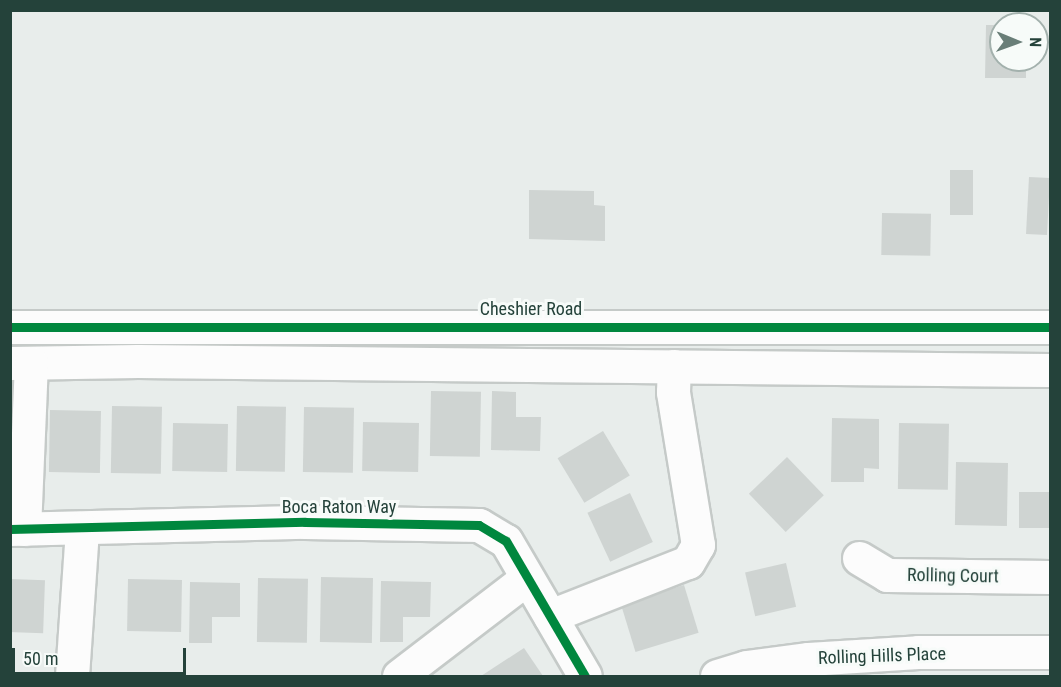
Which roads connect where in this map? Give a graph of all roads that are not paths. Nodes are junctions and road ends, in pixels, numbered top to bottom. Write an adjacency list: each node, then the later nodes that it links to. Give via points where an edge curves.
1 (10, 327): 2 (street, Cheshier Road)
2 (1050, 327)
3 (21, 363): 4 (street); 6 (street)
4 (674, 366): 5 (street); 11 (street, via 673,392 698,545 688,562)
5 (1050, 370)
6 (17, 529): 7 (street, Boca Raton Way)
7 (82, 529): 10 (street, Boca Raton Way, via 305,522 479,525 506,541); 13 (street)
8 (859, 558): 9 (street, Rolling Court, via 887,575)
9 (1050, 577)
10 (527, 578): 11 (street, Boca Raton Way); 14 (street)
11 (550, 616): 15 (street, Boca Raton Way)
12 (1050, 652): 16 (street, Rolling Hills Place, via 918,652 808,659 746,667)
13 (72, 676)
14 (399, 676)
15 (585, 676)
16 (717, 676)

